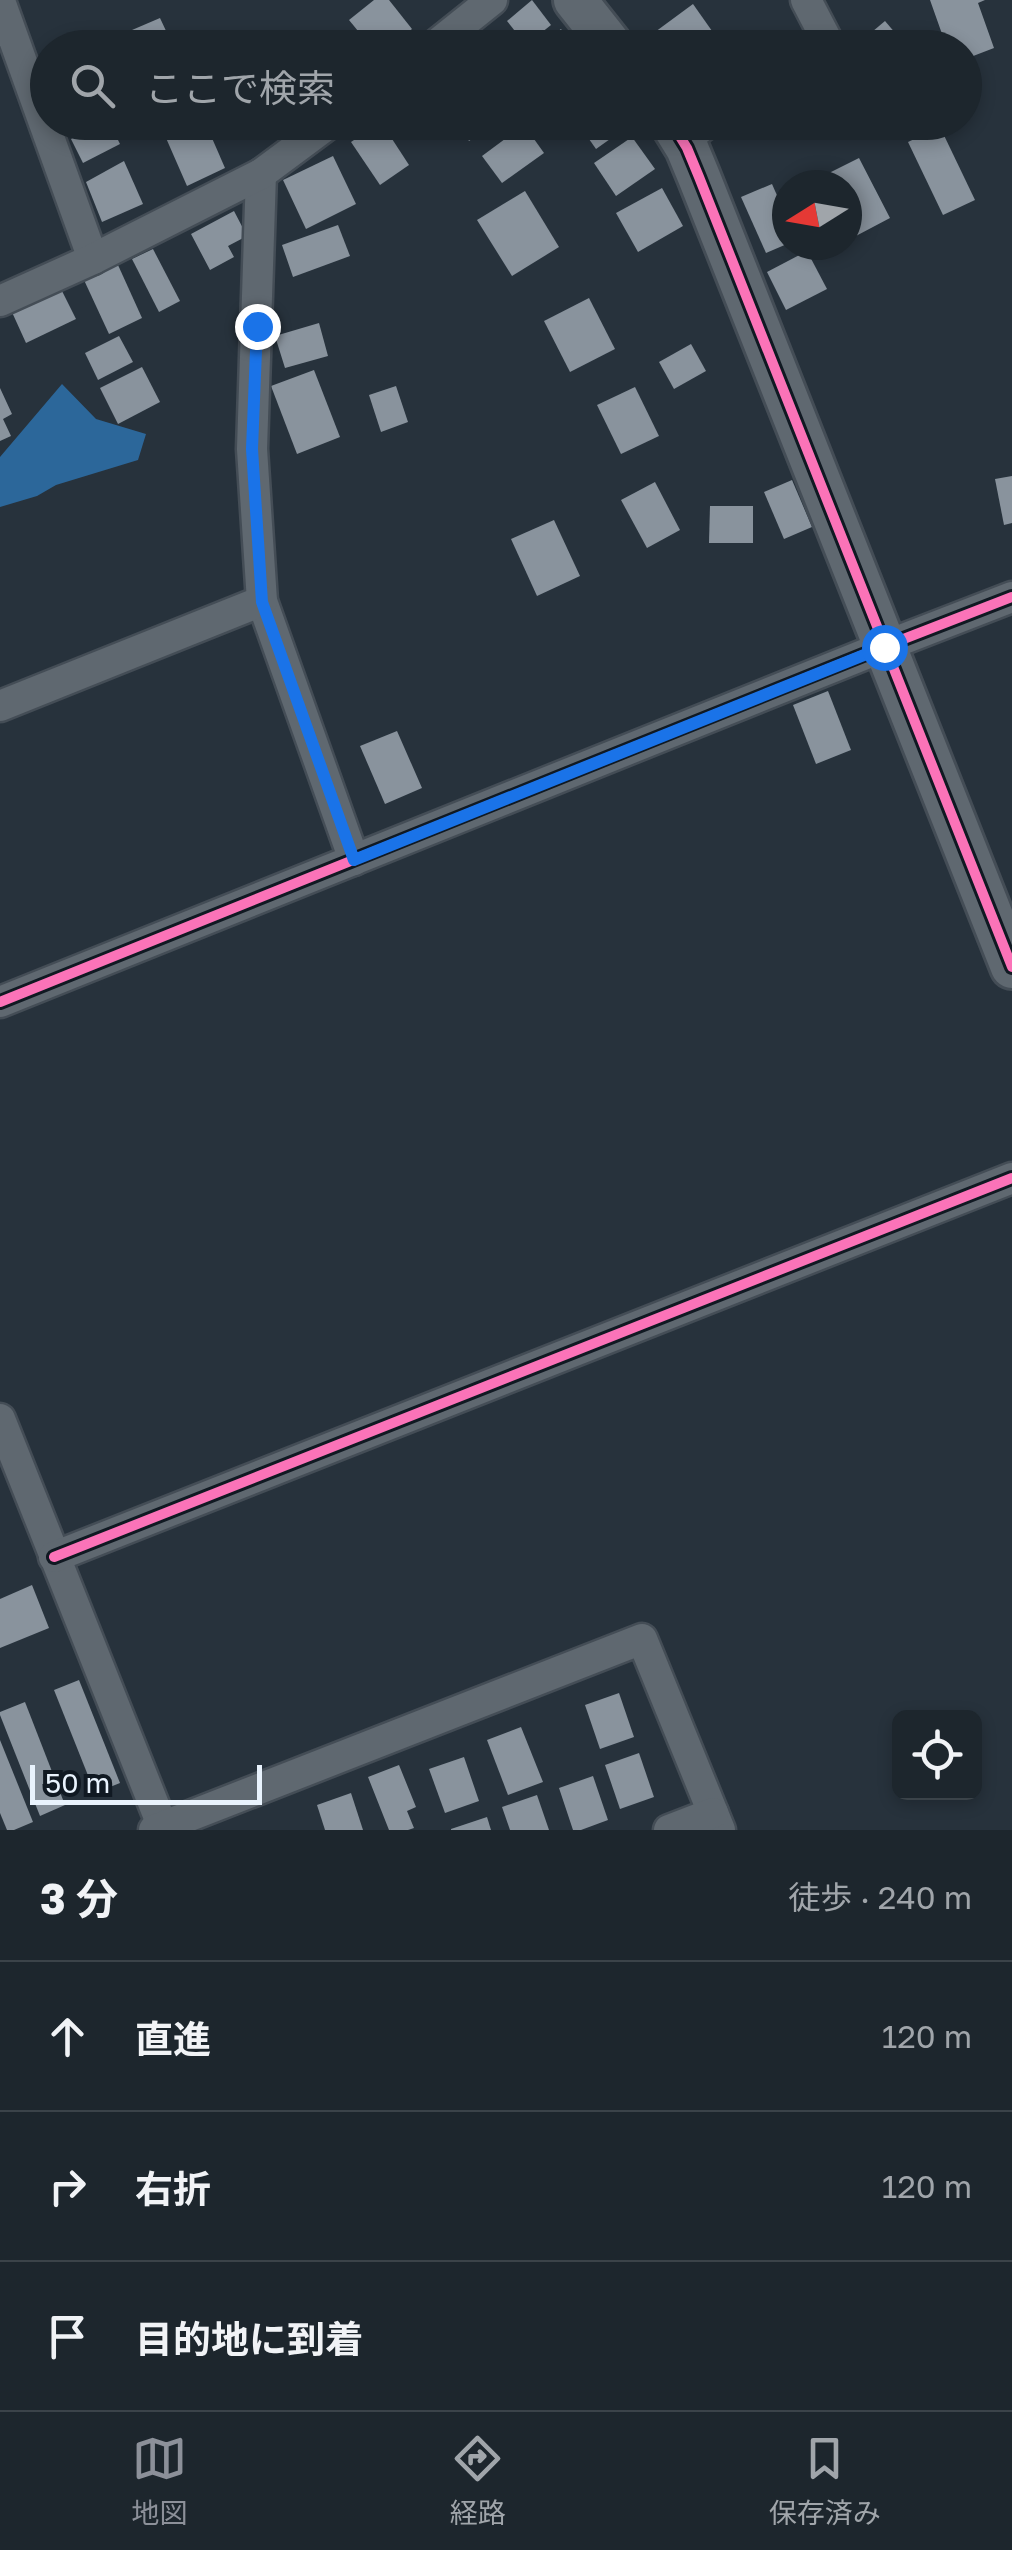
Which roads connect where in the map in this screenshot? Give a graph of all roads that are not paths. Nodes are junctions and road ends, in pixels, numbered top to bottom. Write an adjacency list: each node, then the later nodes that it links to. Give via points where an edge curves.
1 (492, 0): 5 (street)
2 (575, 0): 6 (street)
3 (806, 0): 7 (street)
4 (0, 1): 8 (street)
5 (454, 30)
6 (599, 30)
7 (818, 30)
8 (30, 84)
9 (50, 140): 13 (street)
10 (307, 140): 12 (street)
11 (690, 140): 17 (street)
12 (261, 174): 13 (street); 16 (street, via 252,449)
13 (93, 259): 14 (street)
14 (0, 301)
15 (1012, 598): 17 (street)
16 (262, 602): 18 (street); 19 (street)
17 (884, 647): 19 (street); 20 (street)
18 (0, 706)
19 (354, 860): 21 (street)
20 (1012, 968)
21 (0, 1002)
22 (1012, 1178): 24 (street)
23 (0, 1419): 24 (street)
24 (54, 1557): 26 (street)
25 (716, 1821): 26 (street, via 642,1639); 27 (street)
26 (160, 1829)
27 (669, 1830)

